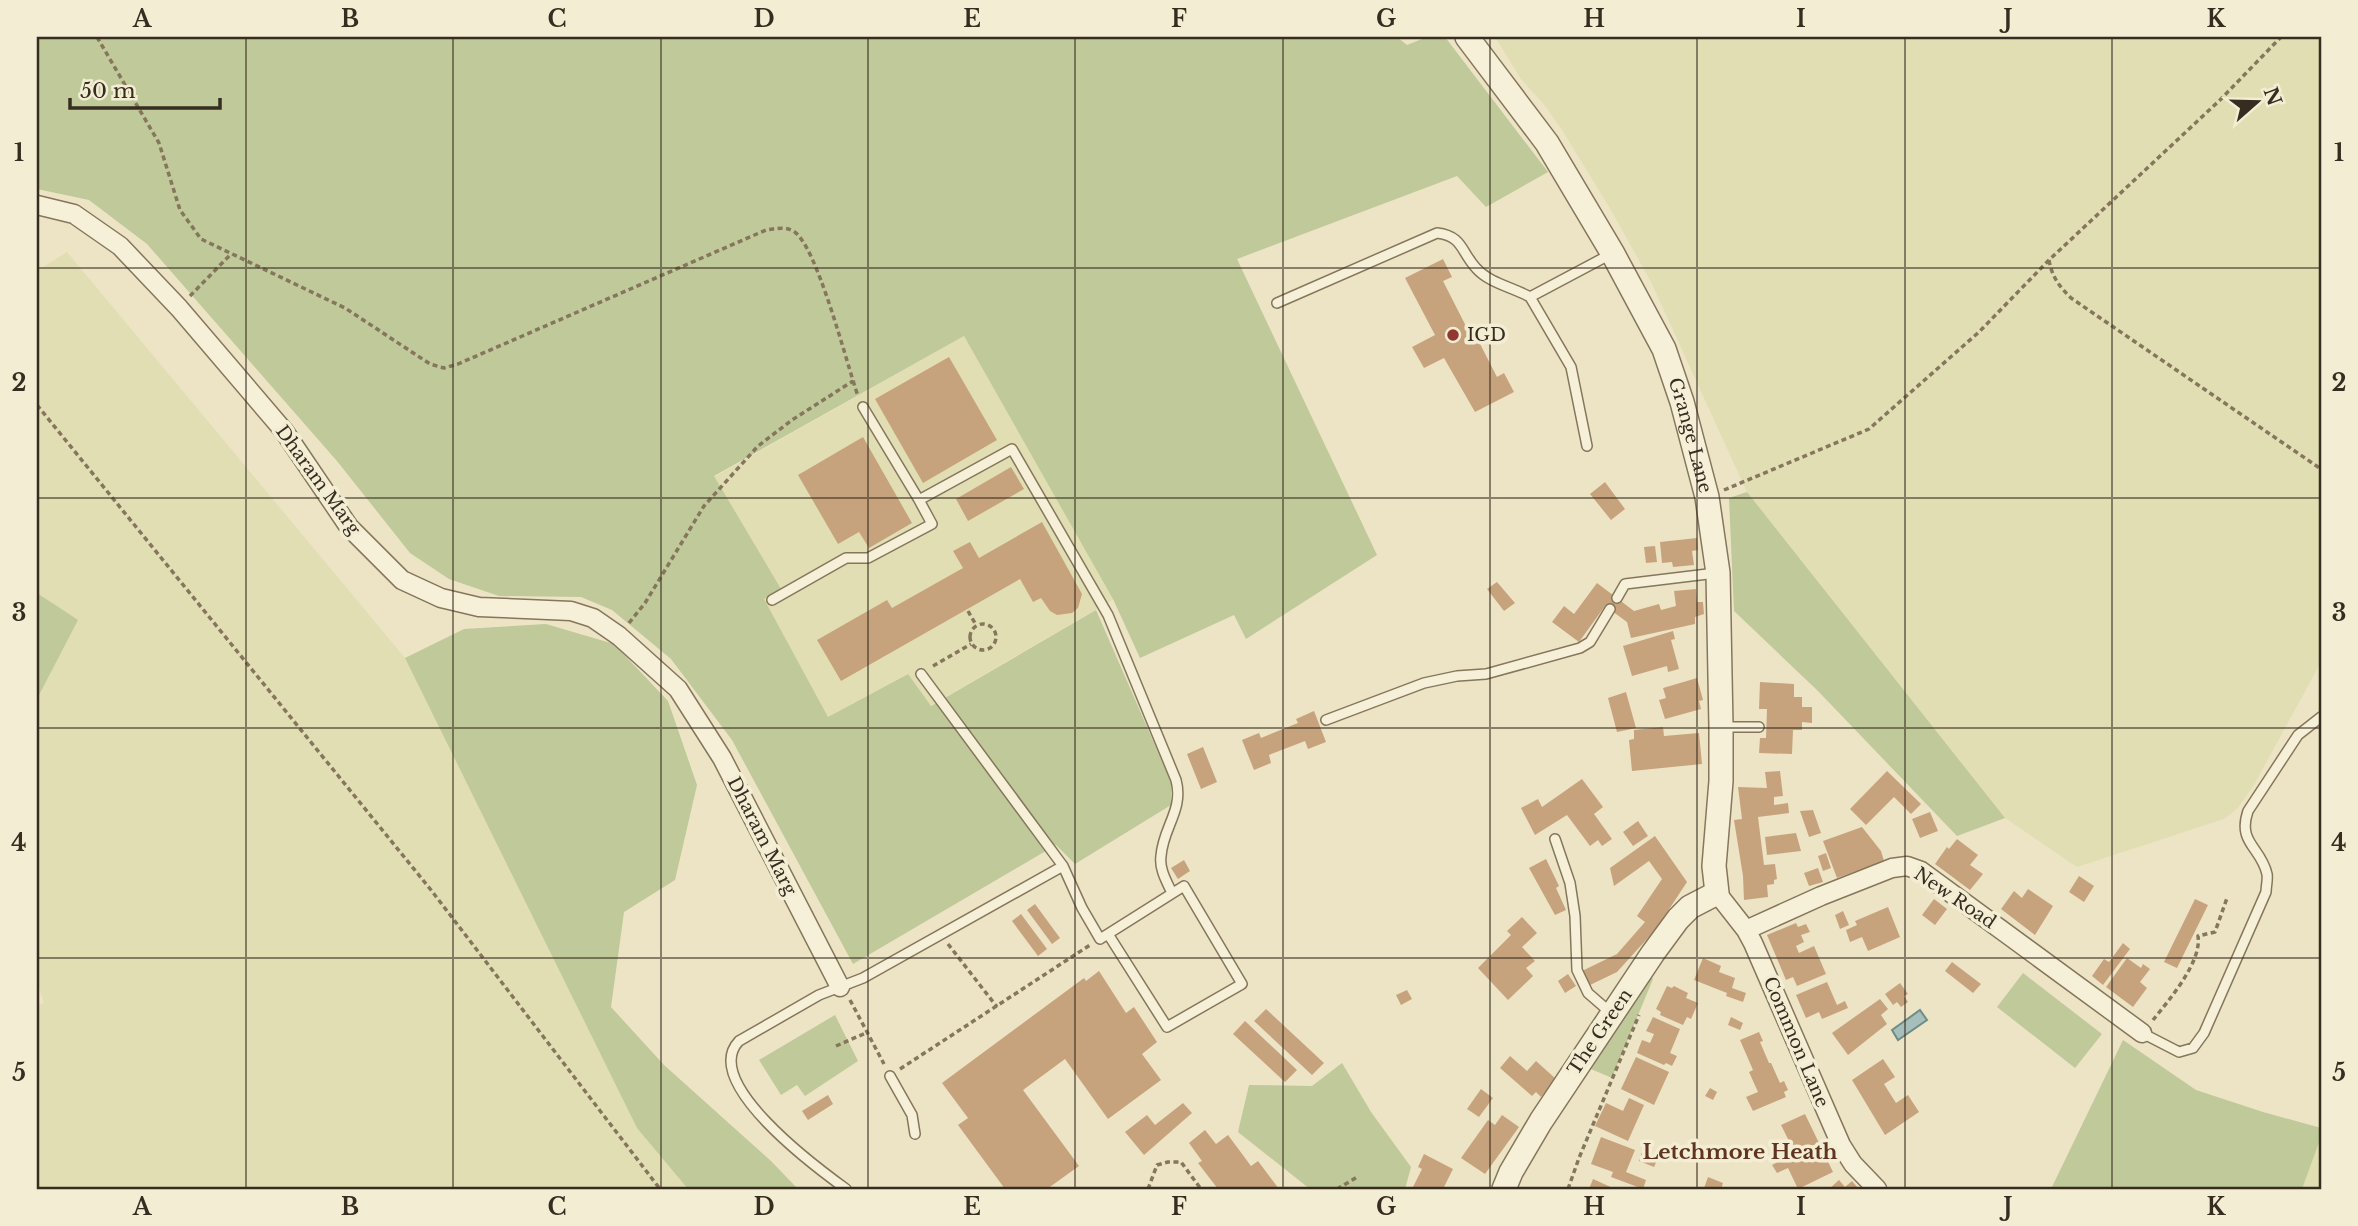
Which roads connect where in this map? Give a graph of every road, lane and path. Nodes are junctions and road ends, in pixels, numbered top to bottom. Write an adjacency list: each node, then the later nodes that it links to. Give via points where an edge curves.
1 (97, 37): 5 (path, via 159,143 180,211 201,239)
2 (1467, 37): 6 (street, Grange Lane, via 1547,143)
3 (2281, 37): 7 (path)
4 (37, 205): 10 (street, Dharam Marg, via 74,214 120,246)
5 (232, 254): 10 (path); 11 (path, via 345,308 430,364 444,368 766,230 782,228 795,231 818,269)
6 (1613, 254): 8 (lane); 16 (street, Grange Lane, via 1664,349)
7 (2049, 260): 15 (path, via 2058,286 2071,298); 16 (path, via 1979,332 1869,429)
8 (1530, 297): 9 (lane, via 1487,278 1458,240 1437,233); 14 (lane, via 1570,367)
9 (1277, 303)
10 (179, 308): 24 (street, Dharam Marg, via 284,431 349,527 402,580 441,598 479,607 571,611 593,618)
11 (853, 381): 13 (path); 24 (path, via 758,446 704,506 645,603)
12 (37, 405): 49 (path, via 431,890)
13 (863, 407): 17 (lane)
14 (1587, 446)
15 (2321, 469)
16 (1707, 497): 18 (street, Grange Lane)
17 (919, 500): 20 (lane, via 932,524 868,558 846,558); 33 (lane, via 1012,449 1108,615 1176,780 1180,798 1161,854)
18 (1718, 573): 19 (lane, via 1625,584); 29 (street, Grange Lane)
19 (1617, 597)
20 (772, 600)
21 (1610, 609): 28 (lane, via 1590,642 1580,648 1486,674 1424,683)
22 (968, 611): 23 (path)
23 (976, 625): 25 (path, via 969,635); 25 (path, via 988,625 996,640 983,651)
24 (619, 636): 39 (street, Dharam Marg, via 678,689 722,758)
25 (971, 644): 26 (path)
26 (921, 674): 32 (lane)
27 (2321, 717): 44 (lane, via 2298,736 2244,824 2245,835 2268,876 2266,892 2204,1033 2193,1048 2179,1052)
28 (1326, 720)
29 (1721, 727): 30 (lane); 34 (street, Grange Lane, via 1714,866)
30 (1759, 727)
31 (1555, 839): 41 (lane, via 1570,883 1577,970 1588,993)
32 (1063, 866): 37 (lane); 38 (lane, via 1082,908)
33 (1172, 893): 38 (lane); 38 (lane, via 1184,886 1242,984 1167,1027)
34 (1717, 893): 36 (street, Common Lane); 41 (street, The Green, via 1690,906 1678,919)
35 (2227, 898): 44 (path, via 2215,932 2198,936 2199,945 2179,987)
36 (1746, 930): 44 (street, New Road, via 1821,896 1907,866 1921,870); 56 (street, Common Lane, via 1841,1145)
37 (941, 934): 39 (lane); 40 (path)
38 (1104, 937): 40 (path)
39 (840, 987): 43 (path); 50 (lane, via 739,1041 732,1047 730,1064 765,1121)
40 (998, 1007): 46 (path)
41 (1611, 1013): 54 (street, The Green, via 1541,1121)
42 (1639, 1015): 55 (path)
43 (868, 1032): 45 (path); 46 (path)
44 (2142, 1033)
45 (836, 1046)
46 (890, 1076): 47 (lane, via 912,1115)
47 (915, 1135)
48 (1359, 1176): 53 (path)
49 (660, 1189)
50 (846, 1189)
51 (1148, 1189): 52 (path, via 1157,1165 1168,1162 1181,1163)
52 (1201, 1189)
53 (1337, 1189)
54 (1504, 1189)
55 (1568, 1189)
56 (1877, 1189)

